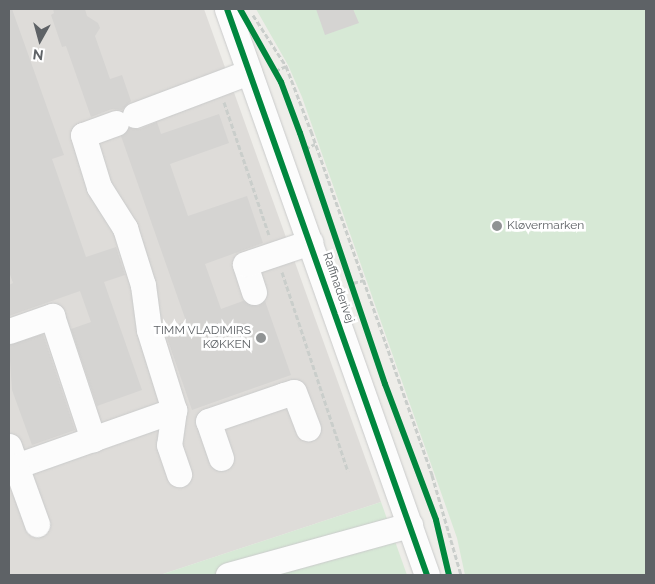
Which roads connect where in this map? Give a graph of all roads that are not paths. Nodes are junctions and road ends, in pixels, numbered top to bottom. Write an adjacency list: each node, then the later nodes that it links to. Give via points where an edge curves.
1 (227, 9): 2 (street, Raffinaderivej)
2 (265, 72): 3 (street, Raffinaderivej, via 279,156); 6 (street, via 218,84 83,135 99,187 126,228 143,285 149,330)
3 (310, 242): 4 (street, via 245,264); 13 (street, Raffinaderivej)
4 (254, 292)
5 (9, 331): 8 (street, via 52,316)
6 (174, 410): 8 (street); 11 (street, via 169,445)
7 (308, 428): 9 (street, via 294,392 208,421)
8 (93, 440): 10 (street)
9 (221, 458)
10 (11, 460): 12 (street)
11 (179, 474)
12 (37, 524)
13 (410, 525): 14 (street); 15 (street, Raffinaderivej)
14 (228, 575)
15 (427, 575)

